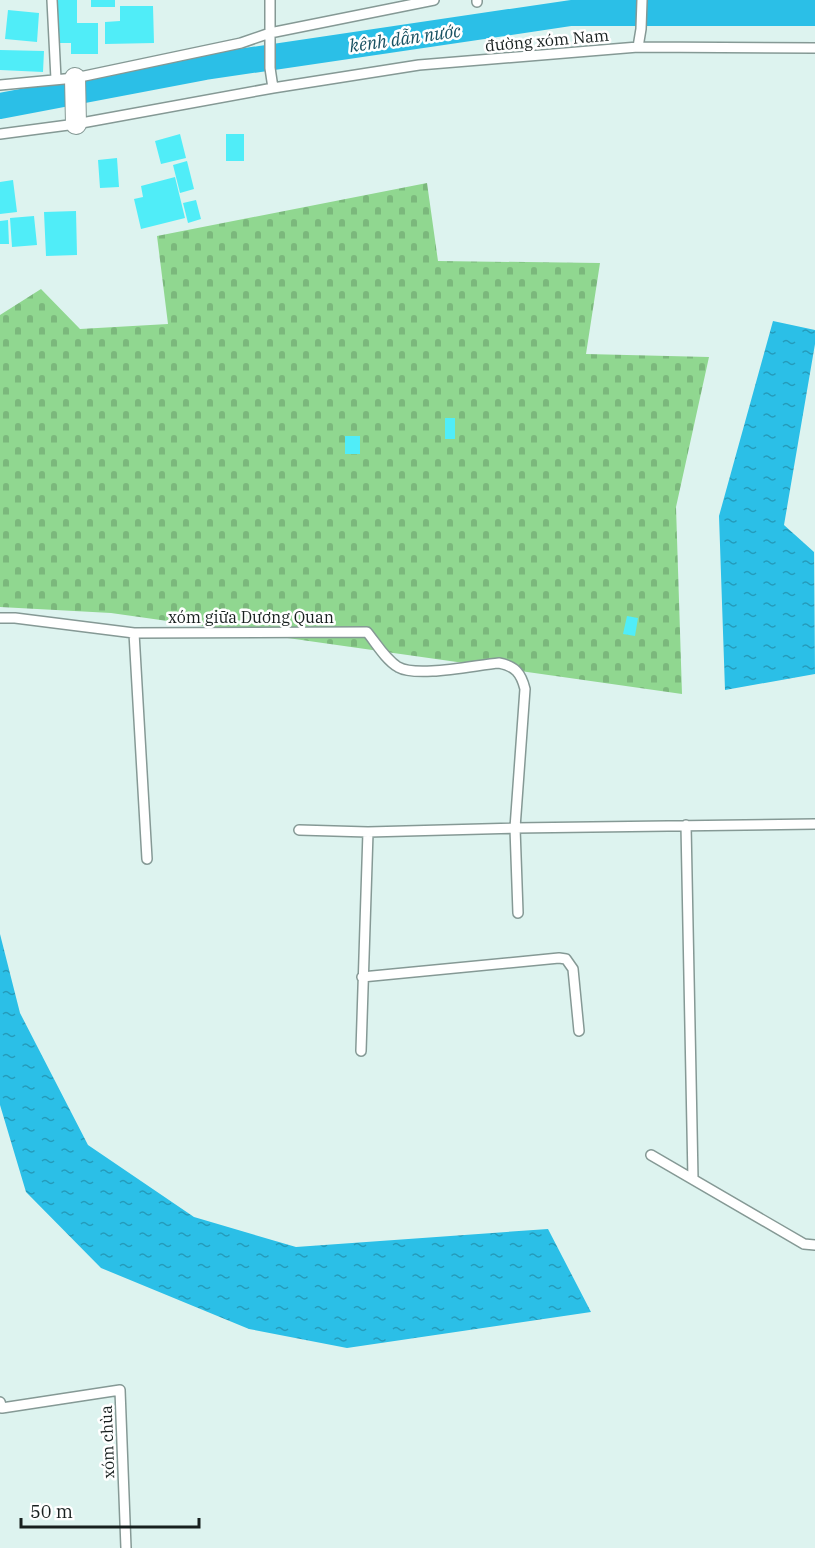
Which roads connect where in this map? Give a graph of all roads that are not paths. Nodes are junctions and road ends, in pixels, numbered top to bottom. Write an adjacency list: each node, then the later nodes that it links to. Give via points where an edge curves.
1 (52, 0): 8 (lane)
2 (270, 0): 5 (lane)
3 (434, 0): 5 (lane)
4 (642, 3): 6 (lane)
5 (270, 38): 8 (lane); 10 (lane)
6 (638, 47): 7 (lane, đường xóm Nam); 10 (lane, đường xóm Nam, via 418,65)
7 (815, 48)
8 (65, 78): 9 (lane); 11 (street)
9 (0, 85)
10 (273, 88): 11 (lane, đường xóm Nam)
11 (76, 124): 12 (lane, đường xóm Nam)
12 (0, 134)
13 (0, 618): 14 (lane, xóm giữa Dương Quan)
14 (134, 633): 17 (lane, xóm giữa Dương Quan, via 367,632 387,658 404,670 509,665 522,677 525,689); 20 (lane)
15 (815, 824): 16 (lane)
16 (686, 825): 17 (lane); 26 (lane)
17 (515, 828): 19 (lane); 21 (lane)
18 (299, 830): 19 (lane)
19 (368, 832): 22 (lane)
20 (147, 859)
21 (518, 913)
22 (362, 977): 23 (lane, via 566,959 573,969); 24 (lane)
23 (579, 1031)
24 (361, 1051)
25 (651, 1155): 26 (lane)
26 (693, 1179): 27 (lane, via 804,1244)
27 (815, 1245)
28 (0, 1402): 29 (lane, xóm chùa, via 2,1408 120,1390)
29 (126, 1548)

